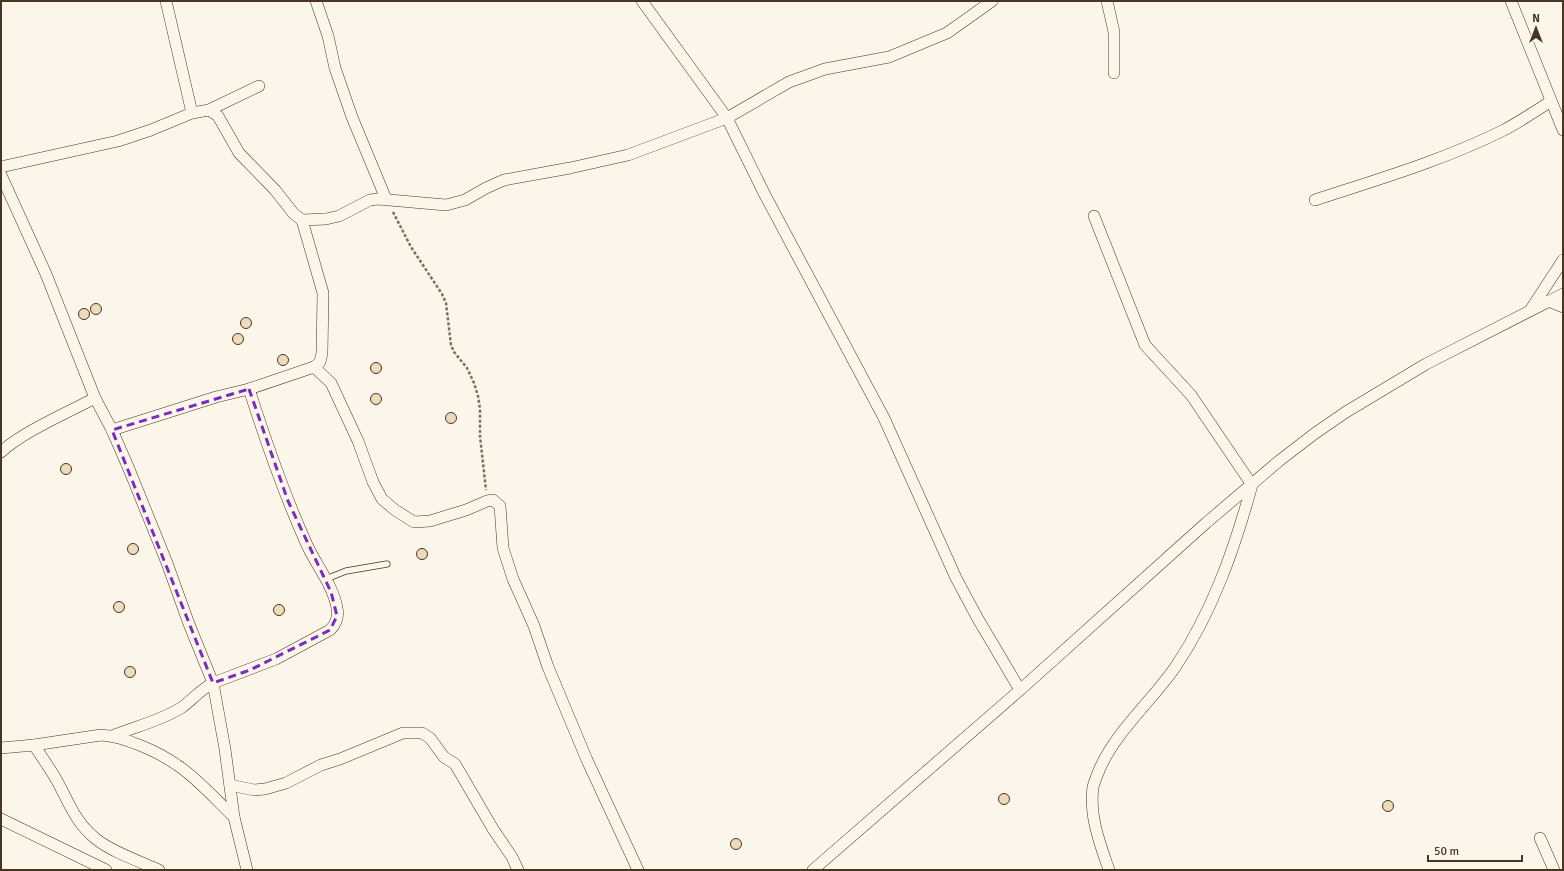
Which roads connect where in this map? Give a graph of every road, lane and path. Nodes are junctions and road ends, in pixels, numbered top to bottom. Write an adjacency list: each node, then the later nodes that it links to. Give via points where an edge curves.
1 (166, 1): 11 (street)
2 (316, 1): 16 (street, via 337,75)
3 (642, 1): 12 (street)
4 (992, 1): 12 (street, via 947,34 888,57 825,68 789,82)
5 (1107, 1): 7 (street, via 1114,32)
6 (1511, 1): 9 (street)
7 (1114, 72)
8 (259, 86): 10 (street)
9 (1551, 101): 13 (street); 17 (street, via 1504,130 1459,149 1408,170)
10 (209, 110): 11 (street); 19 (street, via 218,116 239,153)
11 (192, 113): 14 (street, via 118,141)
12 (727, 118): 16 (street, via 628,155 504,180 464,200 446,205); 35 (street, via 884,418 956,578)
13 (1563, 130)
14 (1, 167)
15 (2, 181): 27 (street, via 46,274)
16 (386, 199): 19 (street, via 370,200 338,216 326,219); 31 (path, via 411,247 442,294 446,303 451,345 474,383 480,409 480,436)
17 (1315, 200)
18 (1094, 216): 30 (street, via 1145,345 1191,395)
19 (302, 220): 25 (street, via 323,293 322,353 320,362)
20 (1563, 260): 24 (street)
21 (1563, 294): 22 (street)
22 (1548, 301): 23 (street); 24 (street)
23 (1563, 307)
24 (1531, 309): 30 (street, via 1426,364 1346,412 1314,434)
25 (314, 367): 26 (street); 31 (street, via 332,383 373,482 382,499 395,510 414,522 430,521 466,510)
26 (249, 389): 28 (street); 33 (street, via 288,501 307,547)
27 (95, 398): 28 (street); 29 (street)
28 (112, 430): 34 (street)
29 (1, 452)
30 (1252, 485): 35 (street); 49 (street, via 1217,591 1199,629 1176,666 1116,742 1093,787 1096,834)
31 (487, 500): 47 (street, via 493,500 500,506 503,548 513,579 587,760)
32 (387, 564): 33 (lane, via 346,571)
33 (326, 579): 34 (street, via 337,608 336,624 330,630 276,659)
34 (213, 683): 36 (street, via 182,707 165,716); 39 (street)
35 (1020, 690): 48 (street)
36 (112, 736): 37 (street); 40 (street, via 177,764)
37 (34, 745): 38 (street); 44 (street, via 56,778 71,810 85,828 97,840)
38 (1, 748)
39 (230, 785): 40 (street); 46 (street, via 254,790 265,789 286,783 321,765 403,733 422,733 430,738 444,757 455,764)
40 (234, 817): 45 (street)
41 (1, 819): 43 (street)
42 (1540, 838): 50 (street)
43 (106, 870)
44 (159, 870)
45 (247, 870)
46 (518, 870)
47 (638, 870)
48 (813, 870)
49 (1109, 870)
50 (1554, 870)

